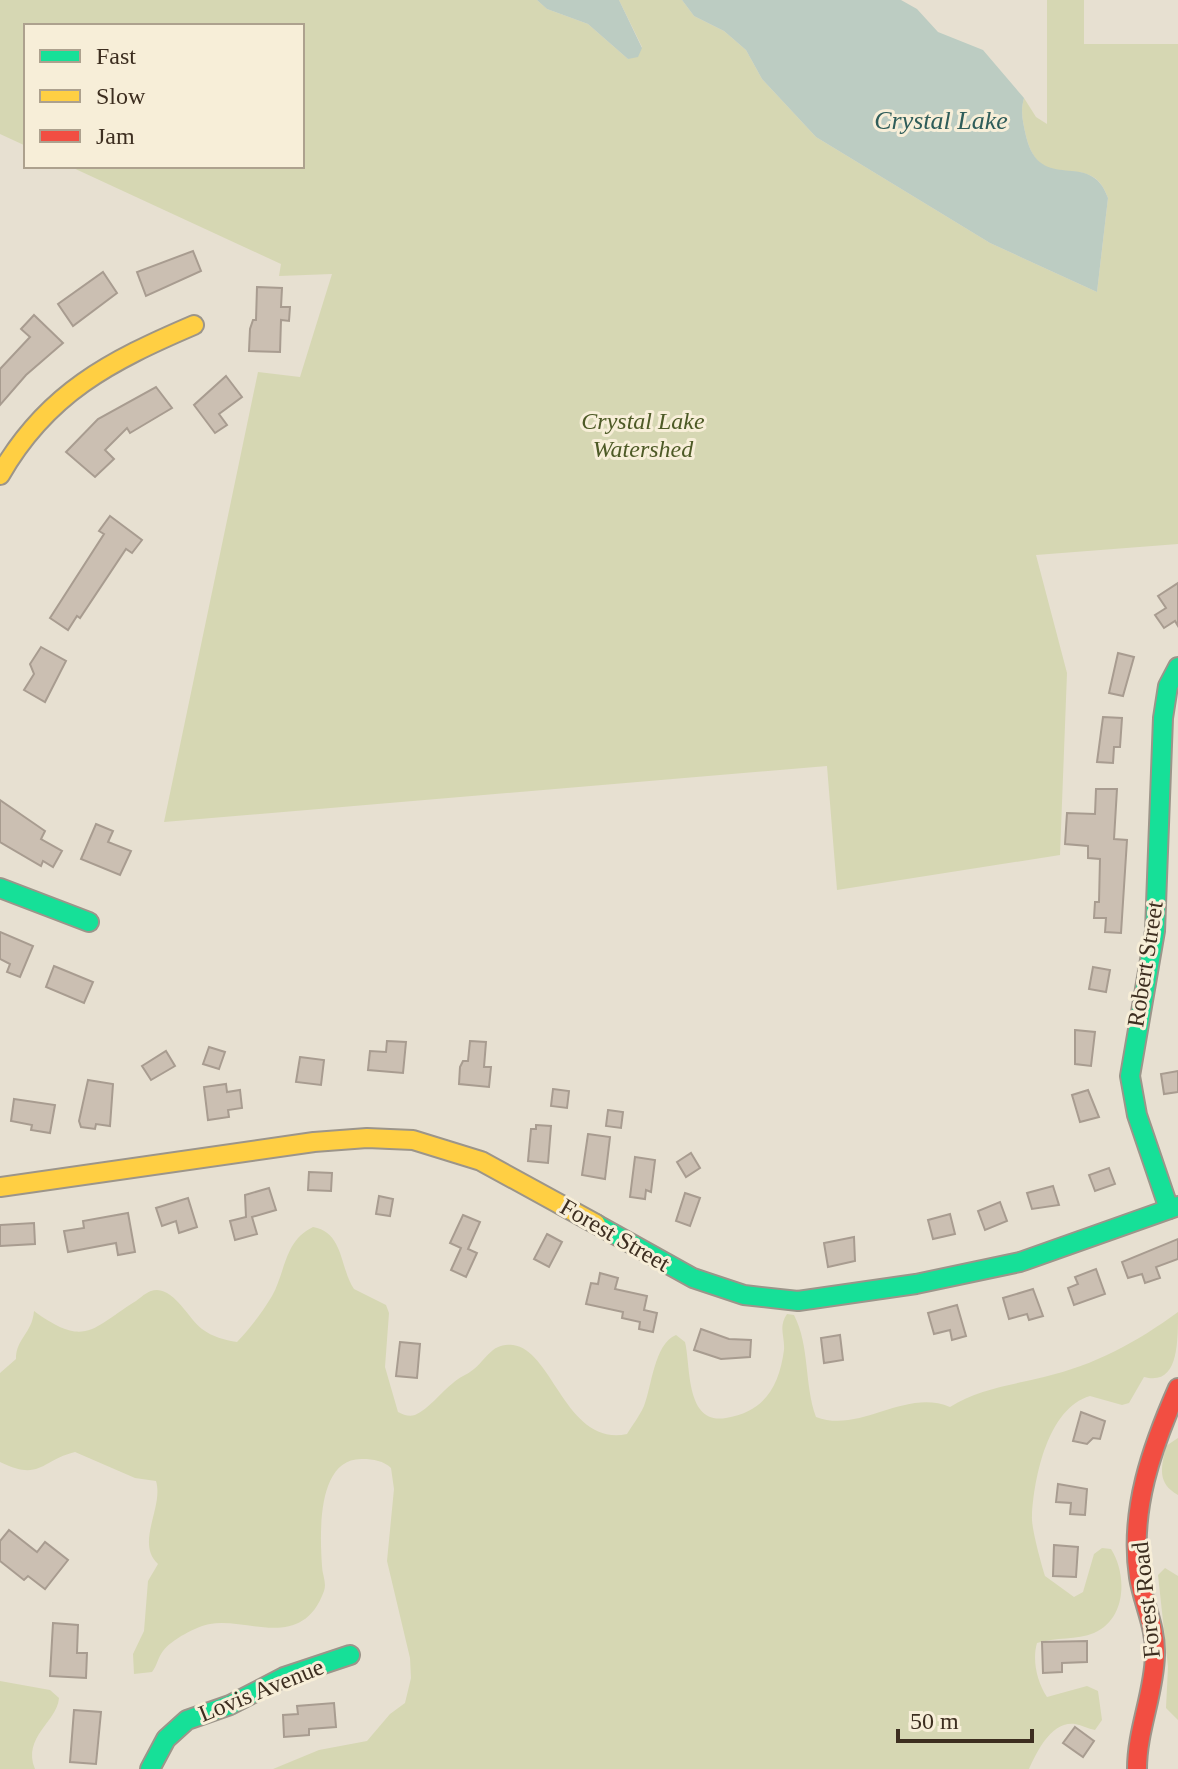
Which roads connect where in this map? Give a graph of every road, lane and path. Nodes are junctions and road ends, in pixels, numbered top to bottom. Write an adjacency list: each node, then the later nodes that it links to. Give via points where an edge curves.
1 (194, 325): 2 (street, via 129,352 64,392 32,424)
2 (0, 475)
3 (1178, 667): 7 (street, Robert Street, via 1164,708 1155,931 1130,1076 1137,1115)
4 (0, 888): 5 (street)
5 (89, 922)
6 (0, 1187): 7 (street, Forest Street, via 314,1142 413,1140 481,1161 693,1278 744,1295 798,1301 1009,1265)
7 (1174, 1208)
8 (1178, 1388): 11 (street, Forest Road, via 1153,1447 1140,1505 1138,1564 1155,1659)
9 (350, 1655): 10 (street, Lovis Avenue, via 284,1677 187,1720 166,1739)
10 (150, 1769)
11 (1137, 1769)

